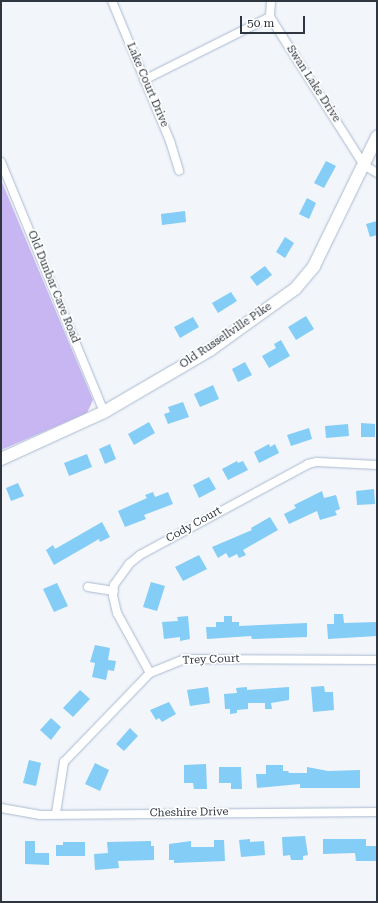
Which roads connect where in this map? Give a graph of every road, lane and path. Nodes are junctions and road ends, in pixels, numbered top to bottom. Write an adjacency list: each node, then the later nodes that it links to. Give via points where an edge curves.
1 (112, 1): 4 (street, Lake Court Drive)
2 (271, 1): 3 (street)
3 (270, 18): 4 (street); 7 (street, Swan Lake Drive)
4 (144, 80): 8 (street, Lake Court Drive)
5 (377, 137): 7 (street, Old Russellville Pike)
6 (1, 162): 10 (street, Old Dunbar Cave Road)
7 (364, 165): 9 (street); 10 (street, Old Russellville Pike, via 314,266 295,289 210,350)
8 (180, 170)
9 (377, 173)
10 (104, 412): 11 (street, Old Russellville Pike)
11 (1, 459)
12 (377, 465): 14 (street, Cody Court, via 317,462 299,468 140,555 129,564 114,585)
13 (88, 587): 14 (street)
14 (114, 590): 16 (street, via 117,613)
15 (377, 660): 16 (street, Trey Court, via 185,659)
16 (150, 673): 19 (street, Trey Court, via 64,762)
17 (1, 808): 19 (street, Cheshire Drive, via 40,814)
18 (377, 812): 19 (street, Cheshire Drive)
19 (56, 813)

